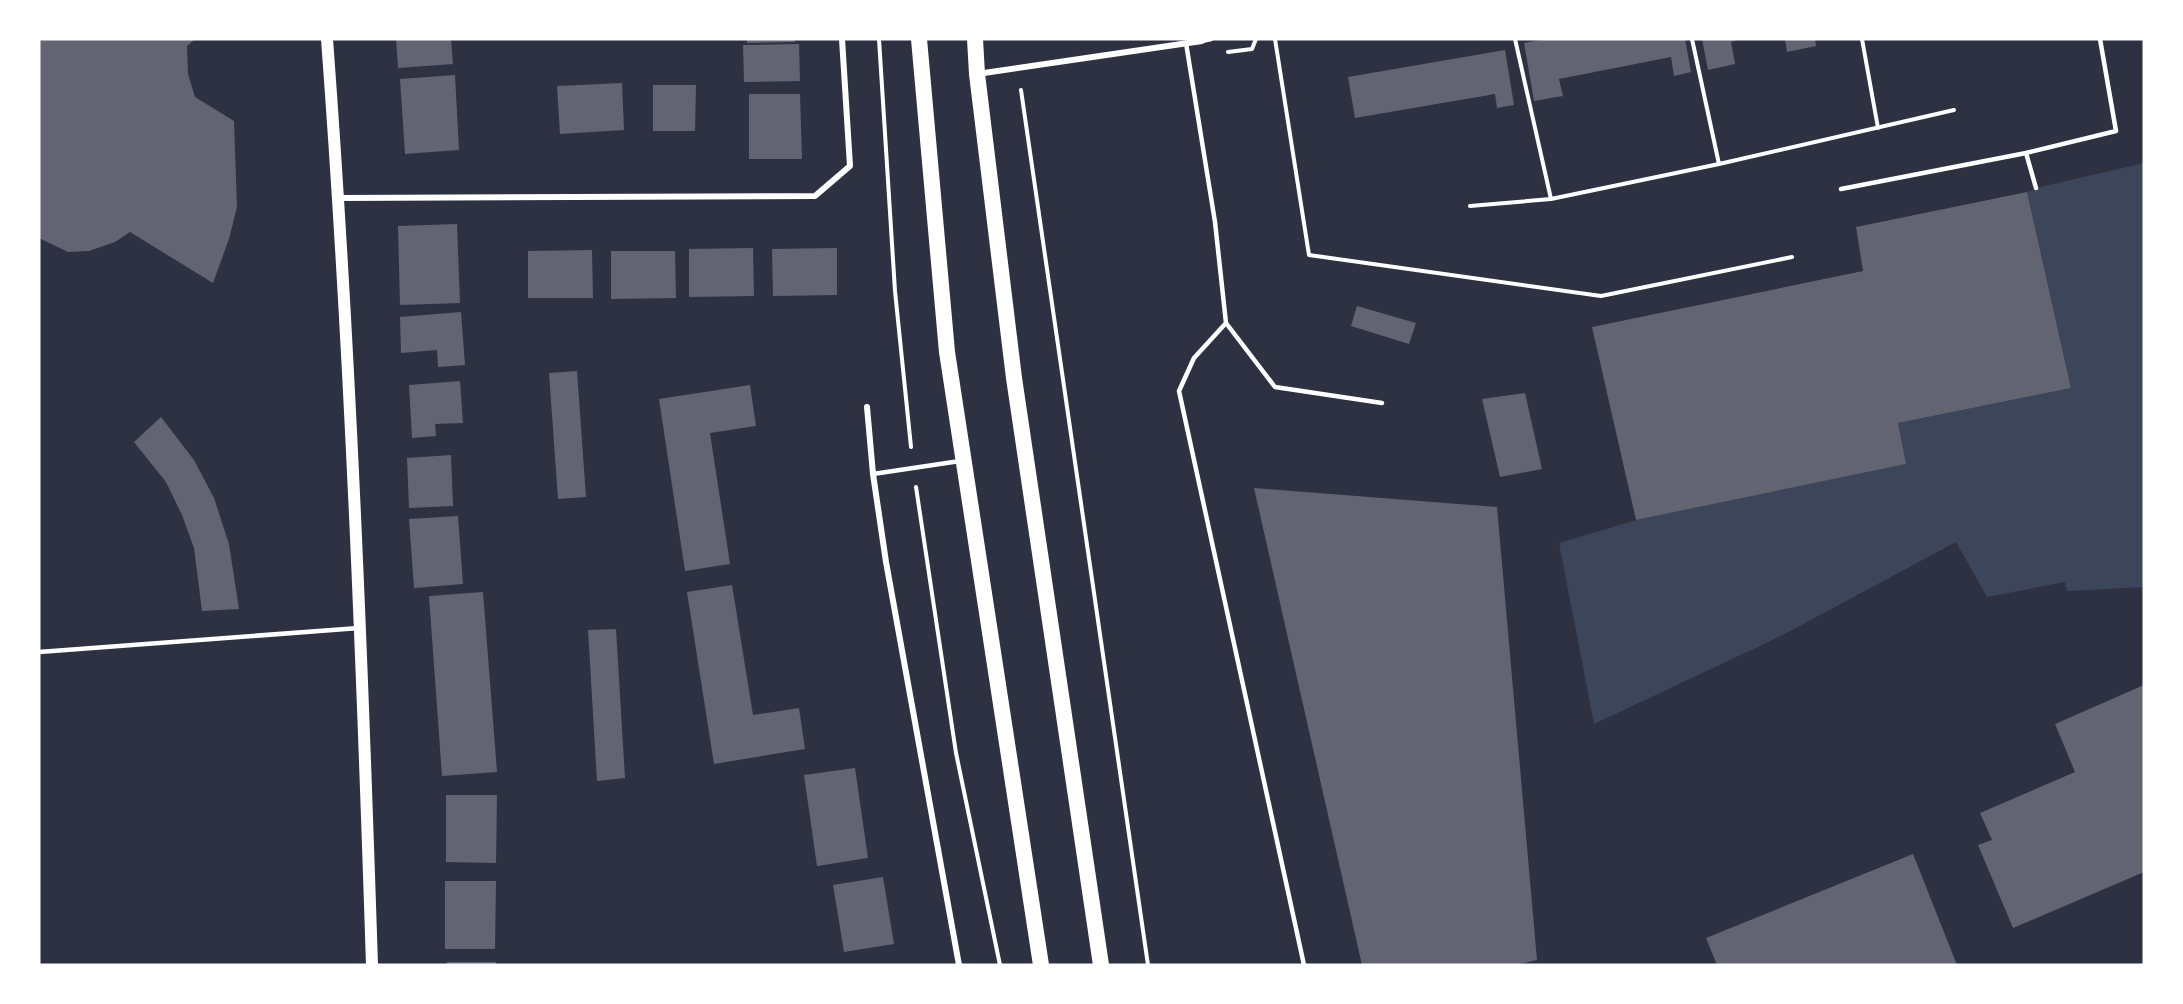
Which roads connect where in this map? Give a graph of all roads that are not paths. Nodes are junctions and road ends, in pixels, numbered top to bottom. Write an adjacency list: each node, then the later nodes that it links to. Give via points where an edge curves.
1 (327, 39): 13 (main road)
2 (842, 39): 13 (street, via 850,166 814,196)
3 (919, 39): 17 (highway, via 947,352)
4 (975, 39): 9 (highway)
5 (1211, 39): 7 (lane)
6 (2100, 39): 10 (lane, via 2115,131)
7 (1202, 41): 8 (street)
8 (1186, 43): 9 (street); 14 (lane, via 1215,222)
9 (978, 74): 24 (highway, via 1014,378)
10 (2026, 153): 11 (lane); 12 (lane)
11 (2036, 188)
12 (1841, 189)
13 (339, 198): 19 (main road)
14 (1226, 323): 15 (lane, via 1275,387); 25 (lane, via 1194,358 1179,391)
15 (1382, 403)
16 (867, 407): 18 (street)
17 (963, 461): 18 (lane); 23 (highway)
18 (873, 474): 22 (street)
19 (359, 628): 20 (lane); 21 (main road)
20 (39, 652)
21 (372, 965)
22 (959, 965)
23 (1041, 965)
24 (1101, 965)
25 (1304, 965)

